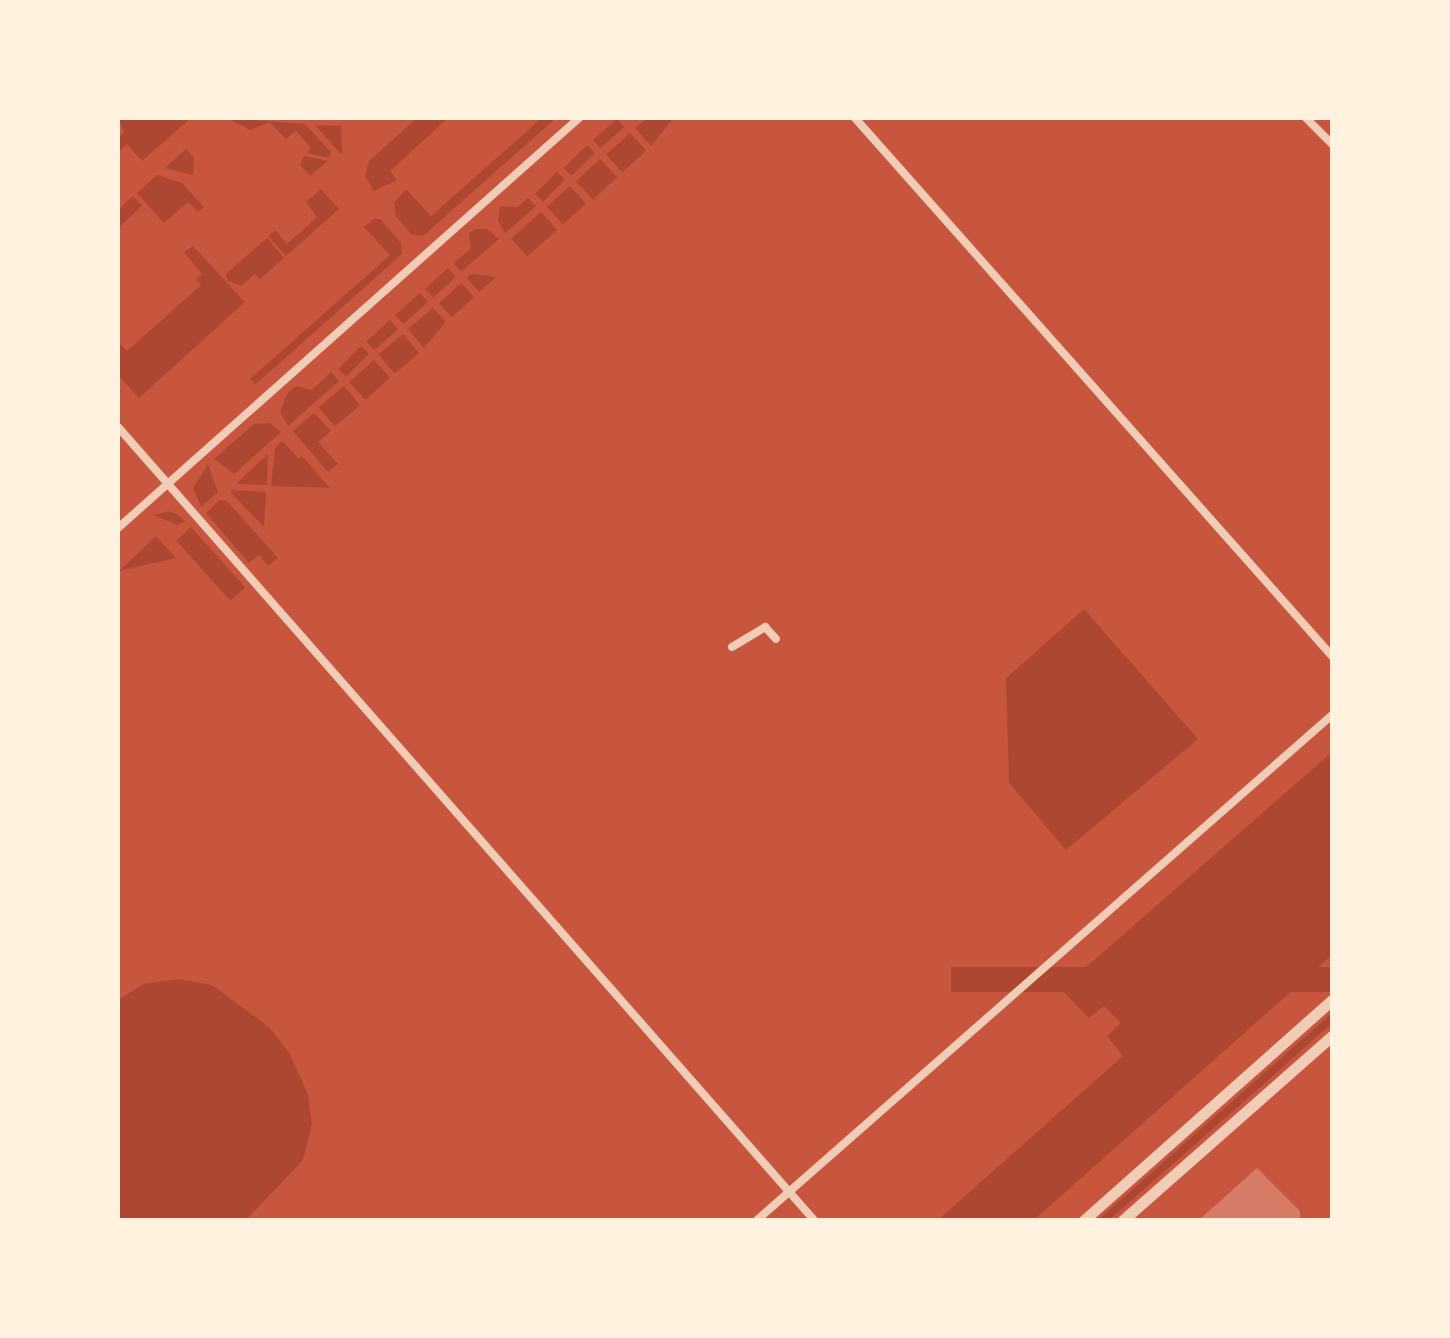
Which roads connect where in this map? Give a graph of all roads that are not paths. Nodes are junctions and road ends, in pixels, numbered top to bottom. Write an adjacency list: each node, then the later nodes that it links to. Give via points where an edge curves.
1 (579, 118): 6 (street)
2 (855, 118): 10 (street)
3 (1306, 118): 4 (street)
4 (1332, 144)
5 (118, 427): 6 (street)
6 (167, 483): 7 (street); 14 (street)
7 (118, 528)
8 (776, 639): 9 (street, via 765,627)
9 (732, 647)
10 (1332, 656)
11 (1332, 715): 14 (street)
12 (1332, 1000): 17 (street)
13 (1332, 1036): 18 (street)
14 (790, 1192): 15 (street); 16 (street)
15 (757, 1220)
16 (814, 1220)
17 (1084, 1220)
18 (1123, 1220)

